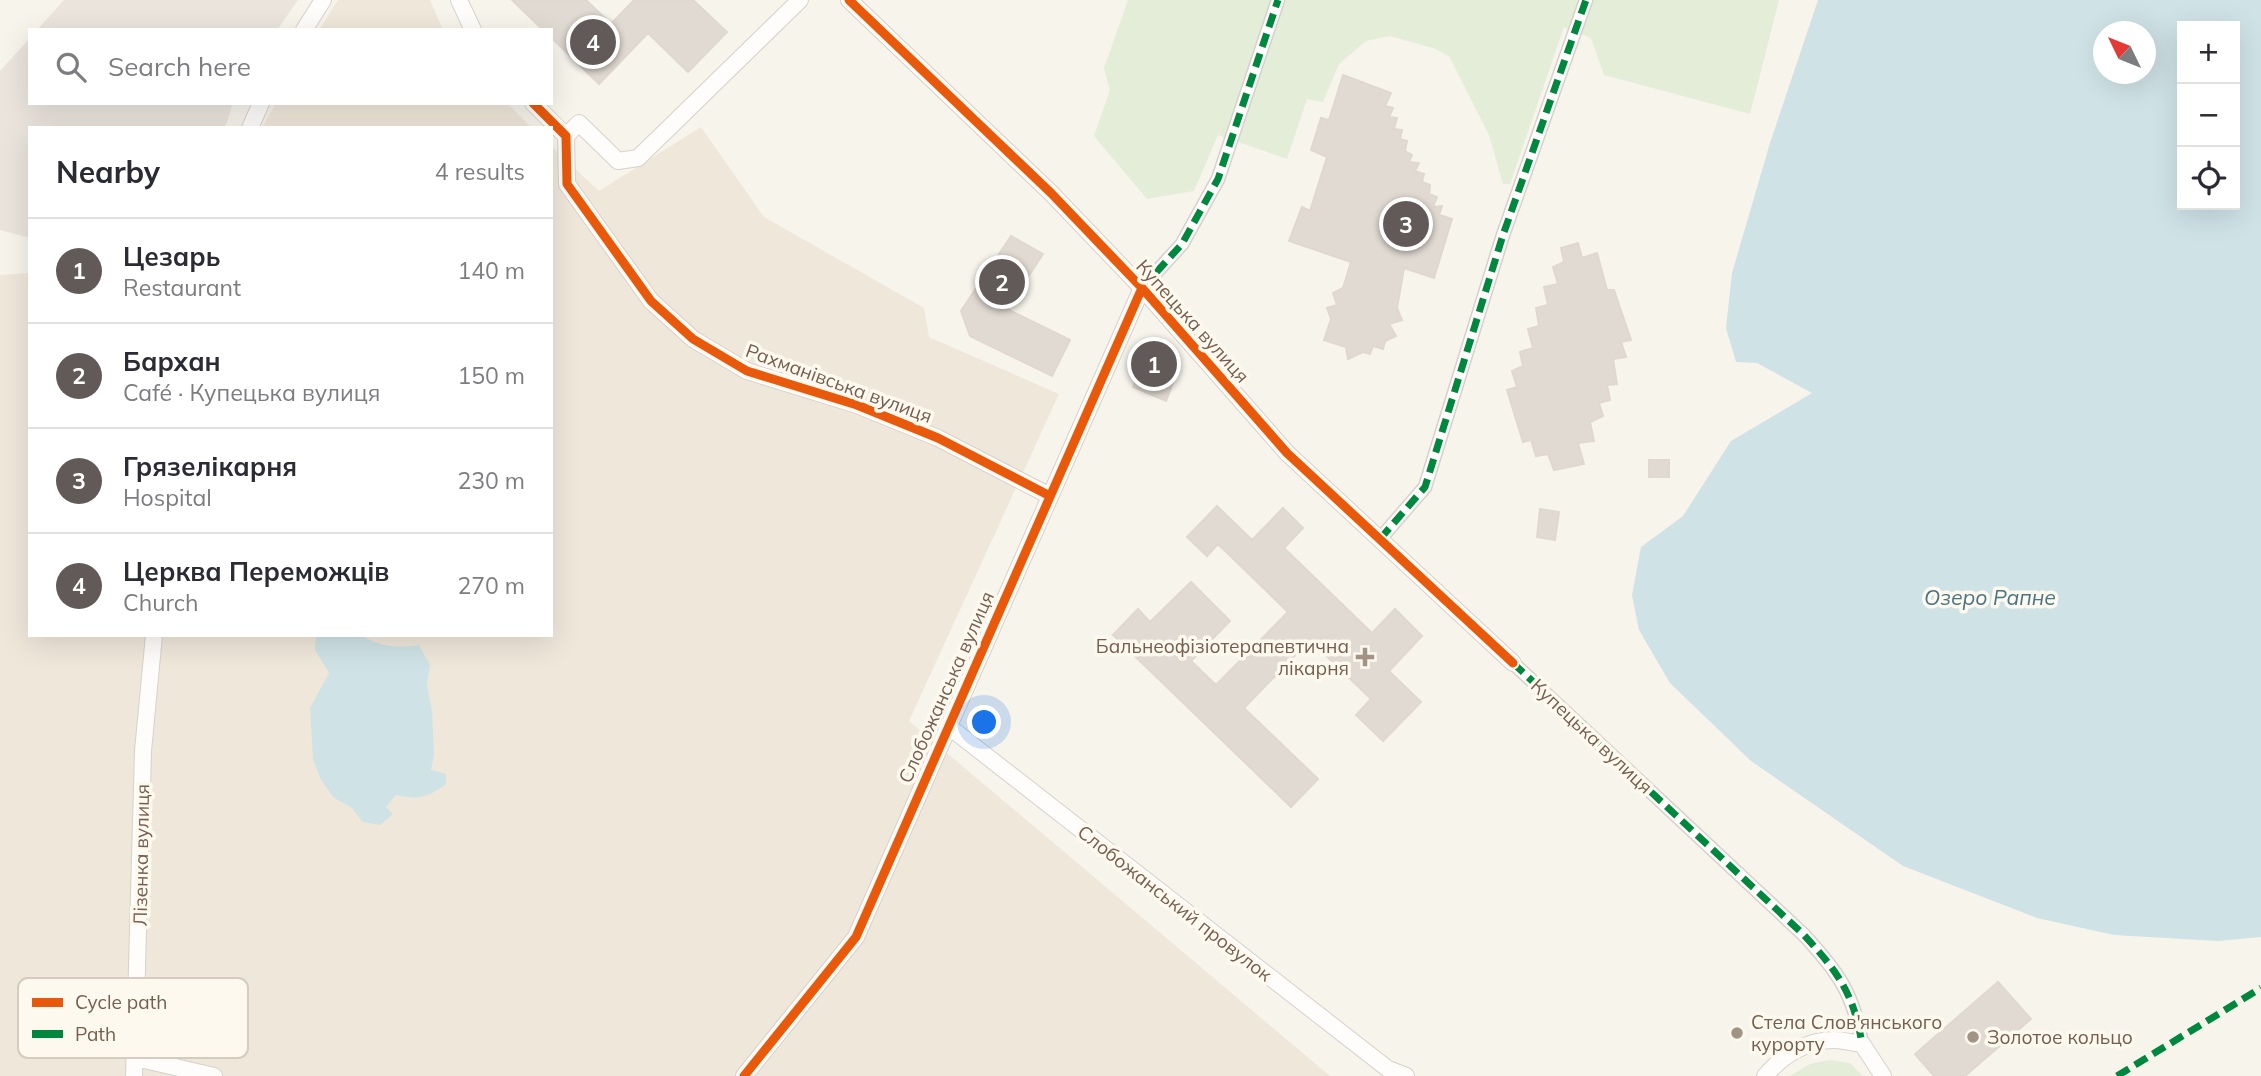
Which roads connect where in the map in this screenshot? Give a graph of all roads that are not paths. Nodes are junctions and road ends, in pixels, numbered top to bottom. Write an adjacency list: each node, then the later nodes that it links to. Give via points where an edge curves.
1 (323, 0): 7 (street)
2 (459, 0): 8 (street)
3 (800, 0): 12 (street, via 638,158 618,161 579,123)
4 (849, 0): 13 (street, Купецька вулиця, via 1051,193)
5 (1278, 0): 13 (street, via 1218,178 1182,244)
6 (1586, 0): 15 (street, via 1503,235 1425,488)
7 (305, 28)
8 (471, 28)
9 (260, 105): 11 (street)
10 (535, 105): 12 (street)
11 (251, 126)
12 (566, 136): 14 (street, Рахманівська вулиця, via 567,184 651,301 693,339 747,371 857,405 937,438)
13 (1142, 288): 14 (street, Слобожанська вулиця); 15 (street, Купецька вулиця, via 1287,453)
14 (1050, 496): 18 (street, Слобожанська вулиця)
15 (1380, 539): 17 (street, Купецька вулиця)
16 (154, 637): 19 (street, Лізенка вулиця, via 143,751)
17 (1513, 663): 20 (street, Купецька вулиця, via 1804,935 1851,998)
18 (948, 726): 24 (street, Слобожанська вулиця, via 856,937); 25 (street, Слобожанський провулок, via 1388,1069)
19 (138, 978)
20 (1862, 1044): 26 (street, via 1833,1040 1804,1046 1778,1061); 27 (street)
21 (136, 1058): 22 (street, Лізенка вулиця); 23 (street)
22 (134, 1076)
23 (214, 1076)
24 (744, 1076)
25 (1406, 1076)
26 (1765, 1076)
27 (1883, 1076)

